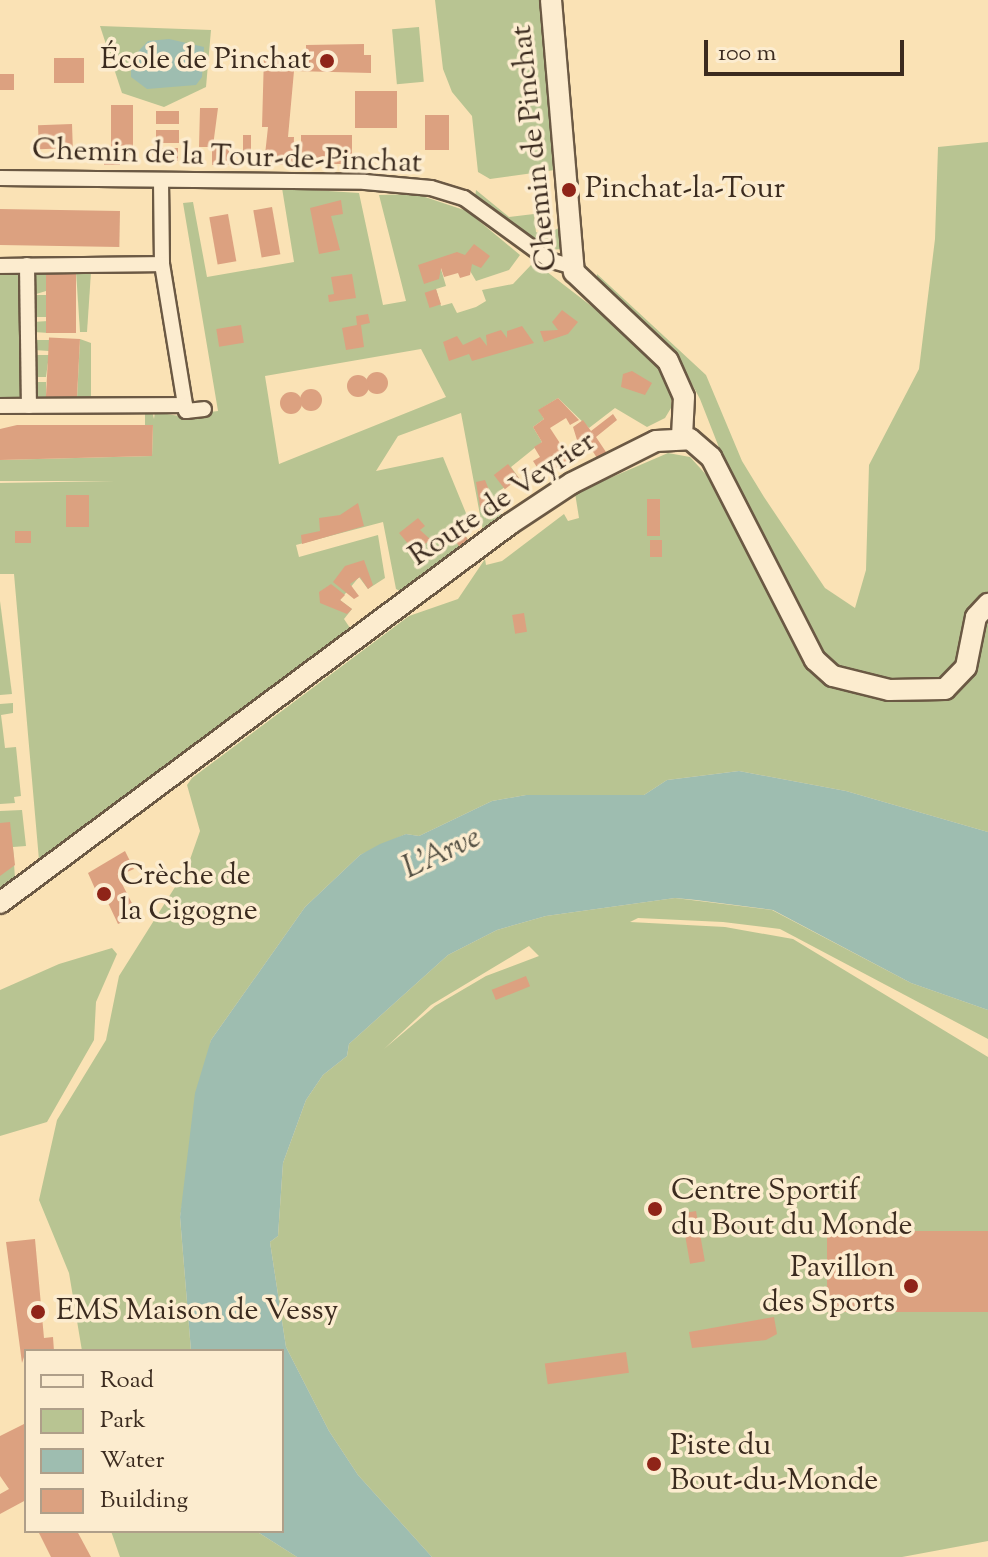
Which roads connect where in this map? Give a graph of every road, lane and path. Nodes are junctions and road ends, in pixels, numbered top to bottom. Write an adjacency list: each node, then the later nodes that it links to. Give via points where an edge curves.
1 (551, 0): 7 (main road, Chemin de Pinchat)
2 (0, 178): 3 (street, Chemin de la Tour-de-Pinchat)
3 (161, 181): 4 (street); 7 (street, Chemin de la Tour-de-Pinchat, via 365,182 444,191 464,198 549,260)
4 (162, 264): 5 (street); 8 (street)
5 (27, 265): 6 (street); 10 (street)
6 (0, 266)
7 (573, 267): 12 (main road, Chemin de Pinchat, via 585,288 668,361 684,397)
8 (185, 405): 10 (street); 11 (street, via 186,411)
9 (0, 406): 10 (street)
10 (29, 406)
11 (204, 409)
12 (682, 437): 13 (main road, via 711,457 815,660 833,676 889,690 945,689 966,667 976,617); 14 (main road, Route de Veyrier, via 647,444 543,501)
13 (988, 604)
14 (0, 903)

